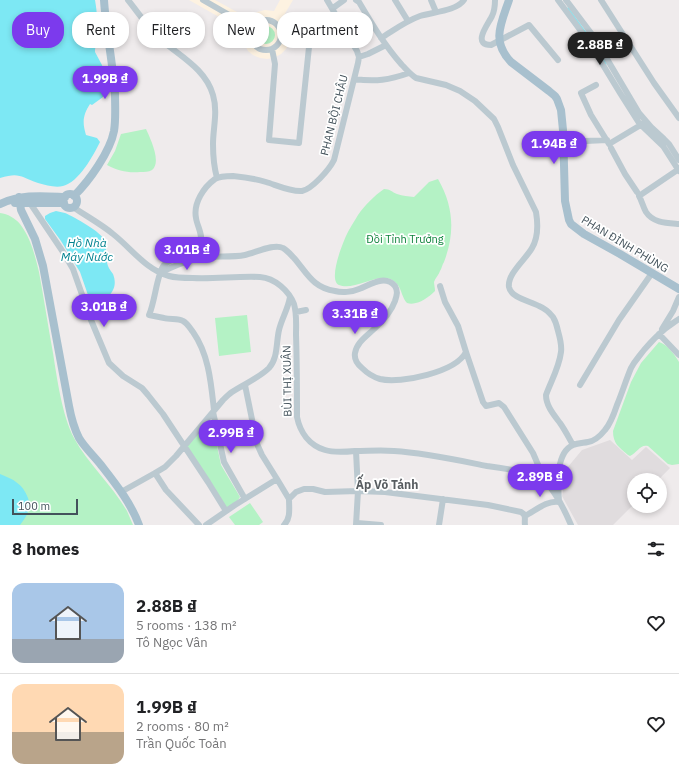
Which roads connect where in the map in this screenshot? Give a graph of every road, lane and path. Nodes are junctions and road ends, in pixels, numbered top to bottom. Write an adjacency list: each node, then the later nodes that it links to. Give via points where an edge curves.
1 (104, 0): 41 (main road, via 116,110 114,132 107,150)
2 (128, 0): 39 (street, via 156,35 194,66 209,85 216,108 213,160)
3 (203, 0): 16 (street)
4 (327, 0): 15 (street)
5 (344, 0): 15 (street)
6 (395, 0): 18 (street)
7 (431, 0): 17 (street)
8 (464, 0): 17 (street, via 459,6)
9 (495, 0): 20 (street, via 495,7 484,30 482,41 487,45)
10 (509, 0): 20 (main road, via 502,20)
11 (558, 0): 26 (street)
12 (566, 0): 26 (street, via 586,26)
13 (601, 0): 32 (street)
14 (360, 1): 19 (street)
15 (333, 8): 27 (street)
16 (224, 12)
17 (436, 12): 18 (street)
18 (408, 21): 19 (street)
19 (381, 38): 21 (street)
20 (499, 41): 28 (street, via 529,25); 35 (main road, PHAN ĐÌNH PHÙNG, via 511,62 557,99 561,110)
21 (386, 45): 27 (street); 29 (street)
22 (277, 46): 25 (street)
23 (258, 48): 25 (street)
24 (309, 48): 25 (street, via 299,144 269,140 275,64)
25 (272, 49)
26 (597, 49): 33 (street, via 620,93)
27 (359, 57): 30 (street, PHAN BỘI CHÂU)
28 (558, 60)
29 (409, 73): 30 (street, via 375,81); 63 (street, via 416,78 460,91 494,119 536,212 535,241 512,274 509,286 518,297 546,310 556,324 561,352 546,400)
30 (354, 79): 39 (street, PHAN BỘI CHÂU, via 334,160 325,174 311,186 303,191 295,191 238,177)
31 (596, 85): 34 (street, via 581,93 590,115)
32 (679, 118)
33 (644, 124): 34 (street, via 609,144); 37 (street, via 669,144); 38 (street)
34 (607, 140): 35 (street)
35 (564, 142): 49 (main road, PHAN ĐÌNH PHÙNG, via 565,201 571,224)
36 (611, 148): 40 (street)
37 (679, 160)
38 (679, 170): 40 (street)
39 (217, 178): 48 (street, via 207,186 196,207 201,240 199,248 169,261)
40 (638, 194): 47 (street, via 647,213 654,219 666,224)
41 (74, 196): 43 (main road, via 68,194); 46 (main road, via 76,204)
42 (19, 200): 43 (main road, via 41,196); 44 (main road); 45 (main road, via 10,199); 70 (main road, via 43,266 74,425 80,439)
43 (64, 200): 44 (main road); 46 (main road, via 66,207)
44 (30, 203): 64 (street, via 73,269 109,363 142,388 163,414)
45 (0, 204)
46 (73, 207): 48 (street, BÙI THỊ XUÂN, via 112,233 148,266)
47 (679, 224)
48 (160, 273): 52 (street, BÙI THỊ XUÂN, via 187,278 267,278 279,284); 58 (street, via 176,265 202,258 234,257 278,246 288,252 309,277 325,289 337,292 358,290 381,281 394,285 397,295 391,310 360,343 355,354 357,364 367,373 381,379 409,379 455,363); 62 (street, via 149,315 181,320 195,334 205,356 211,383)
49 (652, 273): 51 (main road, PHAN ĐÌNH PHÙNG); 61 (street, via 619,320)
50 (440, 286): 58 (street, via 458,326)
51 (679, 289)
52 (290, 297): 55 (street, BÙI THỊ XUÂN); 60 (street, via 279,330 274,362 258,377)
53 (679, 297): 57 (street)
54 (306, 310): 55 (street)
55 (296, 312): 65 (street, BÙI THỊ XUÂN, via 298,417 301,431 311,442 325,450)
56 (679, 319): 57 (street)
57 (659, 334): 59 (street); 63 (street, via 631,368 605,430 590,442)
58 (466, 352): 68 (street, via 483,402 486,406 499,403 504,406 533,453)
59 (679, 355)
60 (245, 384): 62 (street, via 232,392); 67 (street, via 257,444)
61 (580, 385)
62 (213, 411): 64 (street); 71 (street, via 224,462)
63 (573, 445): 74 (street, via 563,455 560,466)
64 (184, 447): 66 (street); 75 (street)
65 (356, 451): 68 (street, BÙI THỊ XUÂN, via 392,451 434,456 529,473); 69 (street)
66 (155, 474): 70 (street); 79 (street, via 166,490)
67 (277, 479): 71 (street); 72 (street)
68 (543, 480): 74 (street, BÙI THỊ XUÂN)
69 (358, 491): 72 (street, via 325,492 304,489); 73 (street); 77 (street)
70 (120, 492): 78 (main road)
71 (245, 499): 75 (street)
72 (289, 499): 81 (street, via 288,518)
73 (443, 499): 76 (street, via 488,505 521,512); 83 (street)
74 (559, 502): 76 (street, via 548,503); 85 (street, BÙI THỊ XUÂN)
75 (226, 511): 80 (street)
76 (525, 516): 84 (street)
77 (356, 524): 82 (street)
78 (139, 525)
79 (199, 525)
80 (206, 525)
81 (284, 525)
82 (381, 525)
83 (439, 525)
84 (525, 525)
85 (571, 525)

